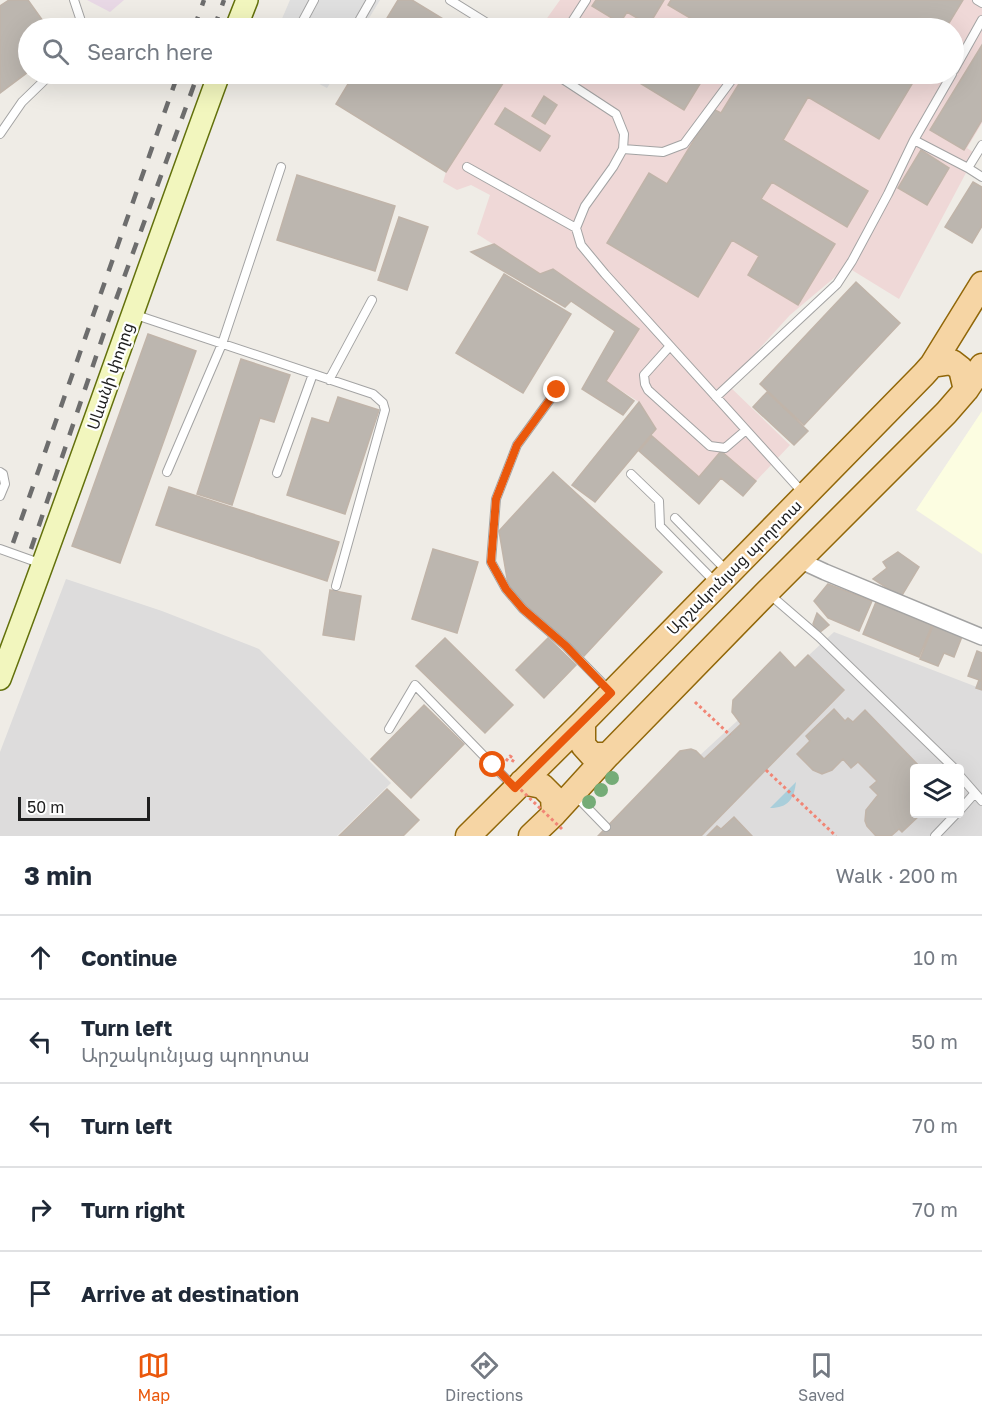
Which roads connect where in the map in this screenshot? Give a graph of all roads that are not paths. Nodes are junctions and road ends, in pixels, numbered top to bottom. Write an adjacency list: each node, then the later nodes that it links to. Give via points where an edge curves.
1 (74, 0): 9 (lane)
2 (246, 0): 10 (street)
3 (314, 0): 11 (lane)
4 (371, 0): 12 (lane)
5 (450, 0): 13 (lane)
6 (586, 0): 14 (lane)
7 (977, 0): 8 (lane)
8 (982, 3)
9 (80, 18)
10 (240, 18)
11 (304, 18)
12 (361, 18)
13 (479, 18)
14 (574, 18)
15 (982, 20): 16 (lane)
16 (964, 51)
17 (41, 84): 22 (lane, via 22,102)
18 (215, 84): 33 (street, Սևանի փողոց)
19 (570, 84): 25 (lane, via 616,114 624,134)
20 (729, 84): 25 (lane, via 684,144 663,152)
21 (945, 84): 23 (lane)
22 (0, 134)
23 (914, 140): 28 (lane); 42 (lane, via 837,284)
24 (982, 145): 28 (lane)
25 (623, 149): 30 (lane, via 585,206)
26 (282, 167): 34 (lane)
27 (467, 167): 30 (lane)
28 (968, 168): 29 (lane)
29 (982, 177)
30 (576, 228): 35 (lane, via 581,245)
31 (982, 284): 36 (main road, Արշակունյաց պողոտա)
32 (372, 300): 39 (lane)
33 (132, 313): 34 (lane); 53 (street, Սևանի փողոց)
34 (222, 344): 38 (lane); 45 (lane)
35 (670, 346): 42 (lane); 43 (lane, via 644,375 648,390 710,446 725,448)
36 (932, 365): 41 (main road, via 952,362 961,369); 48 (main road, Արշակունյաց պողոտա)
37 (982, 366): 41 (main road)
38 (313, 374): 39 (lane); 46 (lane)
39 (329, 380): 55 (lane, via 373,394 385,410)
40 (557, 390): 59 (lane, via 517,445 496,499 491,562 523,609)
41 (966, 390): 52 (main road)
42 (716, 397): 43 (lane)
43 (746, 430): 48 (lane)
44 (0, 472): 49 (lane, via 5,484)
45 (167, 472)
46 (277, 472)
47 (631, 474): 54 (lane, via 659,501 660,526)
48 (805, 495): 54 (main road, Արշակունյաց պողոտա)
49 (0, 496)
50 (675, 518): 54 (lane)
51 (0, 549): 53 (lane)
52 (799, 560): 56 (main road); 57 (street)
53 (44, 565): 58 (street, Սևանի փողոց)
54 (723, 578): 59 (main road, Արշակունյաց պողոտա)
55 (336, 586)
56 (767, 592): 62 (main road); 63 (lane)
57 (982, 638)
58 (0, 679)
59 (611, 693): 60 (main road, Արշակունյաց պողոտա)
60 (583, 722): 62 (main road, via 583,745 592,754); 65 (main road, Արշակունյաց պողոտա)
61 (389, 729): 65 (lane, via 415,685)
62 (608, 755): 66 (main road)
63 (950, 764)
64 (964, 781): 67 (lane)
65 (519, 785): 71 (main road, via 542,786 553,797); 73 (main road, Արշակունյաց պողոտա)
66 (573, 793): 71 (main road); 72 (lane)
67 (974, 794): 68 (lane); 69 (lane)
68 (982, 801)
69 (964, 805)
70 (951, 818): 75 (lane)
71 (559, 822): 74 (main road)
72 (606, 827)
73 (468, 836)
74 (531, 836)
75 (935, 836)

